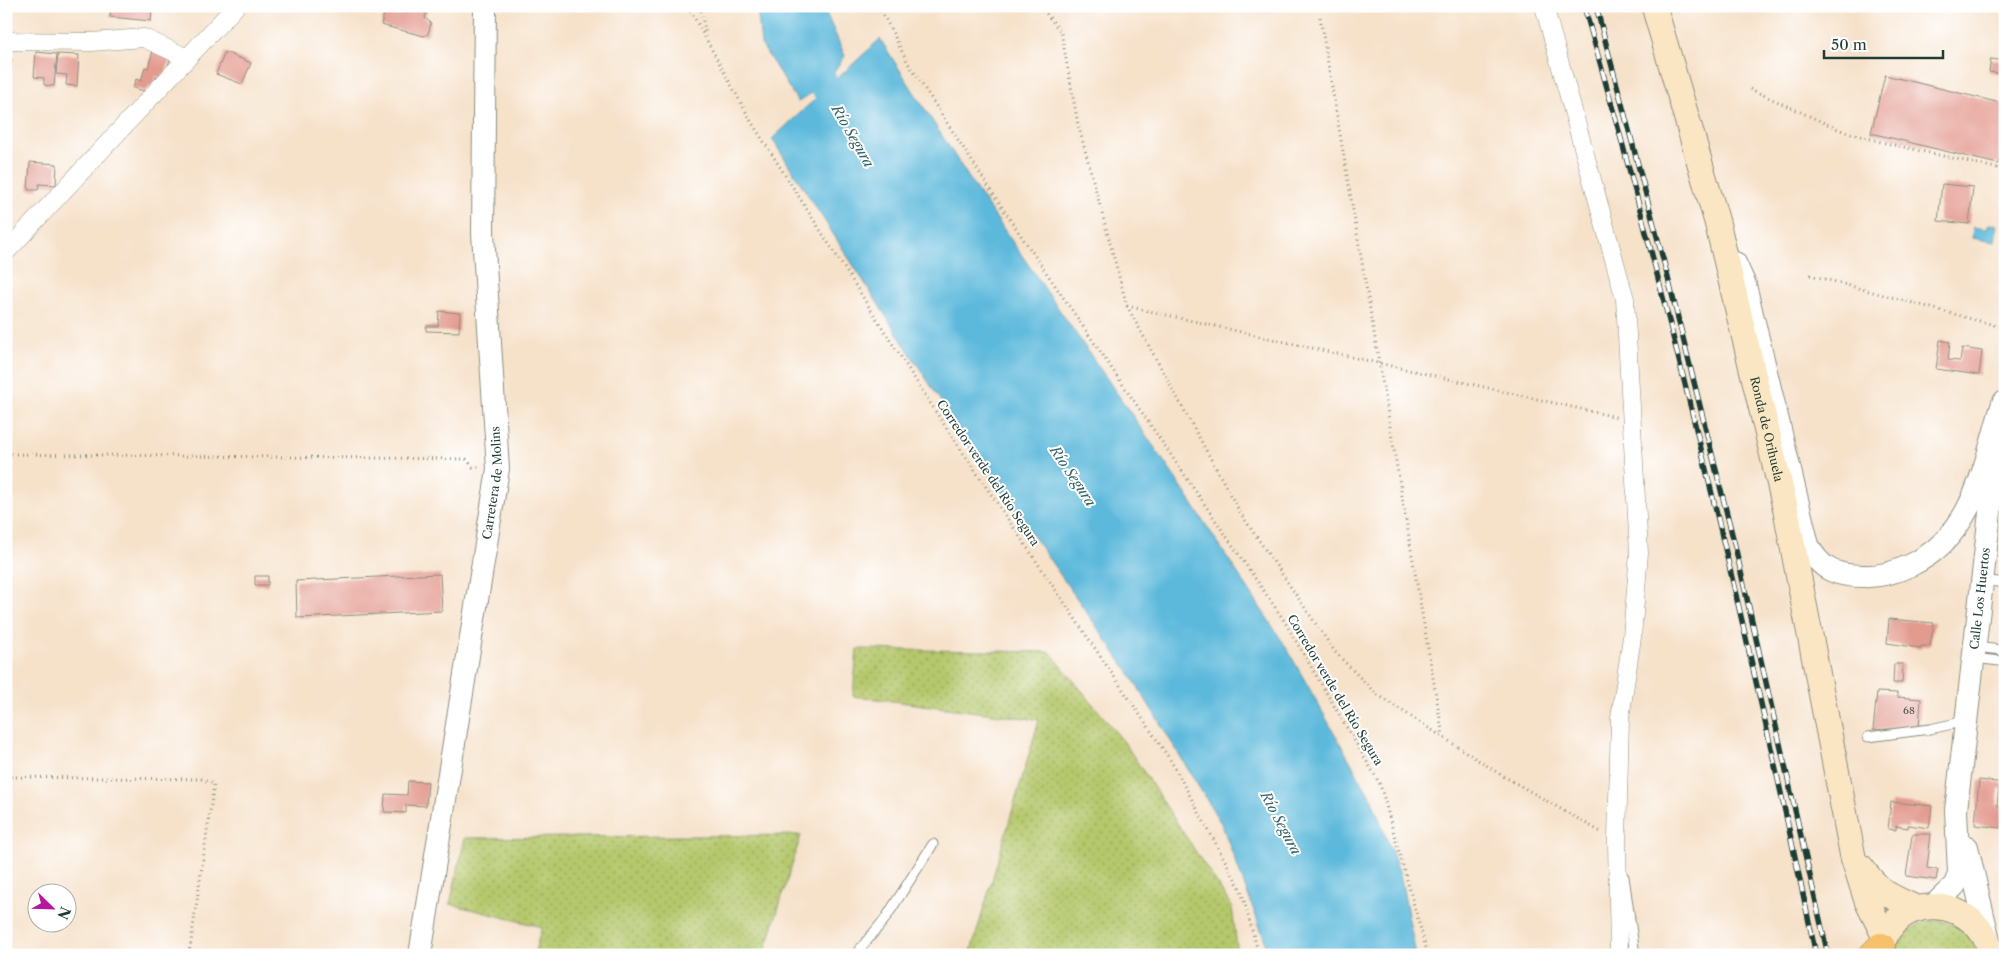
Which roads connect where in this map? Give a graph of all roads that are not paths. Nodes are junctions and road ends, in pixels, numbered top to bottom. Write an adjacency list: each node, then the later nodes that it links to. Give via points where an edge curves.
1 (236, 6): 6 (street)
2 (485, 6): 25 (street, Carretera de Molins, via 483,233 498,469)
3 (1544, 6): 19 (street, via 1625,299 1639,553 1632,637 1620,718)
4 (1654, 6): 7 (main road, Ronda de Orihuela)
5 (6, 41): 6 (street, via 91,42 144,38)
6 (187, 58): 8 (street)
7 (1717, 222): 9 (street, via 1745,285 1808,546 1828,570 1842,576 1879,575 1898,571 1939,548 1960,524 1973,500); 21 (main road, Ronda de Orihuela, via 1786,511)
8 (6, 252)
9 (2004, 396): 10 (street, Calle Los Huertos)
10 (2001, 441): 11 (street, Calle Los Huertos)
11 (1982, 580): 12 (lane); 14 (street, Calle Los Huertos)
12 (2005, 583)
13 (2001, 650): 14 (lane)
14 (1974, 653): 15 (lane); 16 (street, Calle Los Huertos)
15 (2000, 661)
16 (1966, 721): 17 (lane); 18 (street, Calle Los Huertos)
17 (1868, 737)
18 (1956, 810): 22 (street, Calle Los Huertos, via 1959,873 1955,885); 24 (street, Calle Los Huertos)
19 (1617, 840): 27 (street); 28 (lane, via 1630,906)
20 (933, 844): 26 (lane, via 885,919)
21 (1853, 857): 22 (main road, Ronda de Orihuela, via 1876,887 1888,896); 23 (main road, Ronda de Orihuela)
22 (1925, 908): 23 (main road, via 1893,925); 24 (main road, Ronda de Orihuela, via 1950,908 1966,915 1980,926)
23 (1879, 948)
24 (1990, 948)
25 (420, 955)
26 (855, 955)
27 (1619, 955)
28 (1635, 955)

